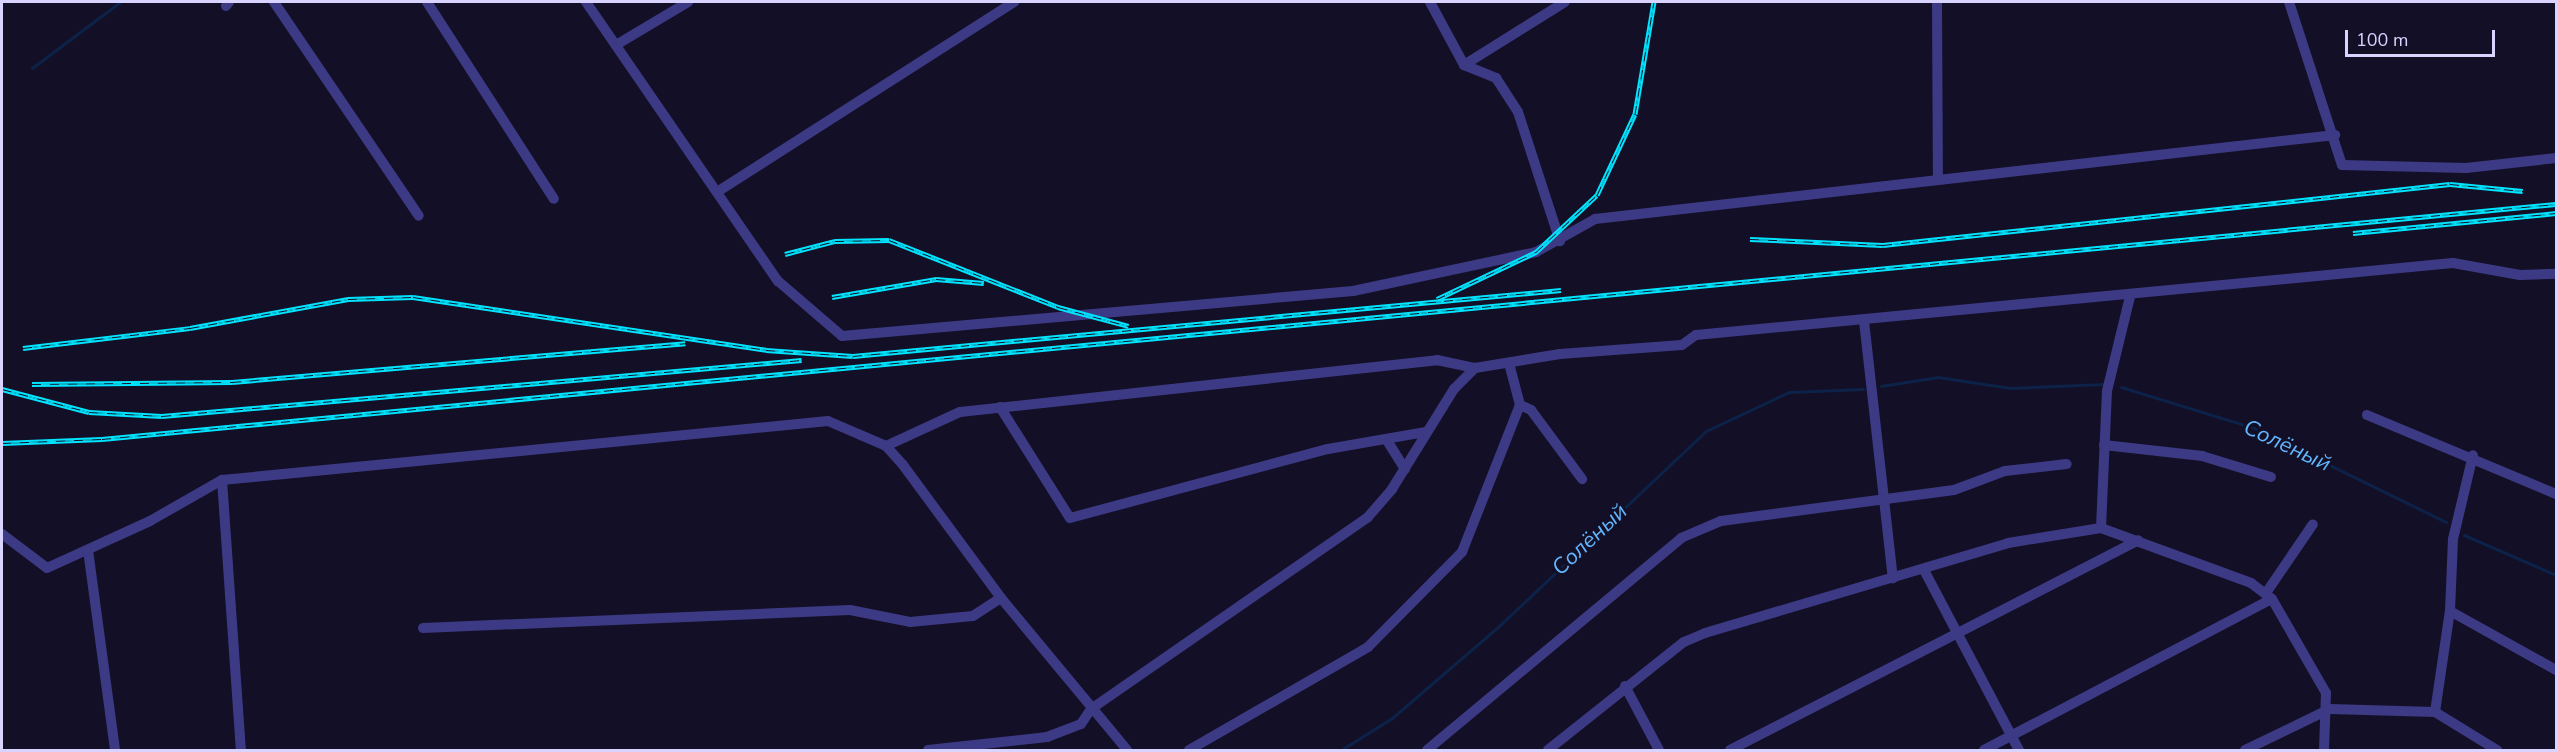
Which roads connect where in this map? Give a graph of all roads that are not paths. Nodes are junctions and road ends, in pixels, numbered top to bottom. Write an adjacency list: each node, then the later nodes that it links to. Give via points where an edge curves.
1 (274, 2): 17 (street)
2 (427, 2): 16 (street)
3 (586, 2): 10 (street)
4 (688, 2): 10 (street)
5 (1014, 2): 15 (street)
6 (1431, 2): 11 (street)
7 (1564, 2): 11 (street)
8 (1937, 2): 14 (street)
9 (2289, 2): 12 (street)
10 (616, 45): 15 (street)
11 (1464, 65): 18 (street, via 1496,78 1518,112)
12 (2335, 135): 13 (street, via 2342,165 2466,168); 14 (street)
13 (2556, 158)
14 (1938, 180): 18 (street, via 1595,219)
15 (717, 192): 18 (street, via 778,281 842,336 1353,291 1536,252)
16 (554, 199)
17 (419, 216)
18 (1560, 242)
19 (2556, 274): 20 (street, via 2520,275 2453,263)
20 (2130, 297): 21 (street); 29 (street, via 2108,391)
21 (1864, 321): 22 (street, via 1696,335 1682,345); 38 (street)
22 (1509, 363): 23 (street); 24 (street)
23 (1475, 368): 25 (street, via 1437,360); 27 (street)
24 (1520, 405): 35 (street, via 1531,410); 61 (street, via 1462,552 1418,602 1330,672)
25 (1000, 407): 28 (street, via 1070,518 1328,449); 30 (street, via 960,412)
26 (2367, 415): 31 (street)
27 (1425, 432): 28 (street); 33 (street)
28 (1388, 442): 33 (street)
29 (2104, 445): 34 (street, via 2202,456); 40 (street)
30 (886, 446): 36 (street, via 828,421); 47 (street)
31 (2473, 455): 37 (street); 48 (street, via 2453,539)
32 (2067, 464): 38 (street, via 2005,471 1954,490)
33 (1405, 469): 53 (street, via 1368,517)
34 (2271, 477)
35 (1582, 479)
36 (222, 480): 43 (street); 58 (street)
37 (2556, 494)
38 (1881, 499): 45 (street); 62 (street, via 1721,521 1681,538)
39 (2313, 524): 46 (street)
40 (2101, 528): 42 (street); 44 (street, via 2008,543)
41 (2, 534): 43 (street, via 47,568)
42 (2138, 540): 46 (street); 50 (street)
43 (88, 550): 57 (street)
44 (1924, 570): 45 (street); 50 (street)
45 (1893, 578): 52 (street, via 1705,633 1684,642)
46 (2269, 596): 54 (street, via 2326,693); 56 (street)
47 (1001, 598): 49 (street, via 973,615 910,622 850,610); 53 (street)
48 (2450, 611): 51 (street); 55 (street)
49 (423, 628)
50 (1958, 634): 56 (street); 65 (street)
51 (2556, 670)
52 (1625, 686): 63 (street); 64 (street)
53 (1091, 709): 59 (street, via 1081,724 1047,737); 60 (street)
54 (2330, 709): 55 (street); 68 (street); 69 (street)
55 (2435, 712): 70 (street)
56 (2012, 737): 66 (street); 67 (street)
57 (115, 750)
58 (241, 750)
59 (928, 750)
60 (1127, 750)
61 (1190, 750)
62 (1427, 750)
63 (1548, 750)
64 (1659, 750)
65 (1730, 750)
66 (1984, 750)
67 (2019, 750)
68 (2245, 750)
69 (2325, 750)
70 (2497, 750)

